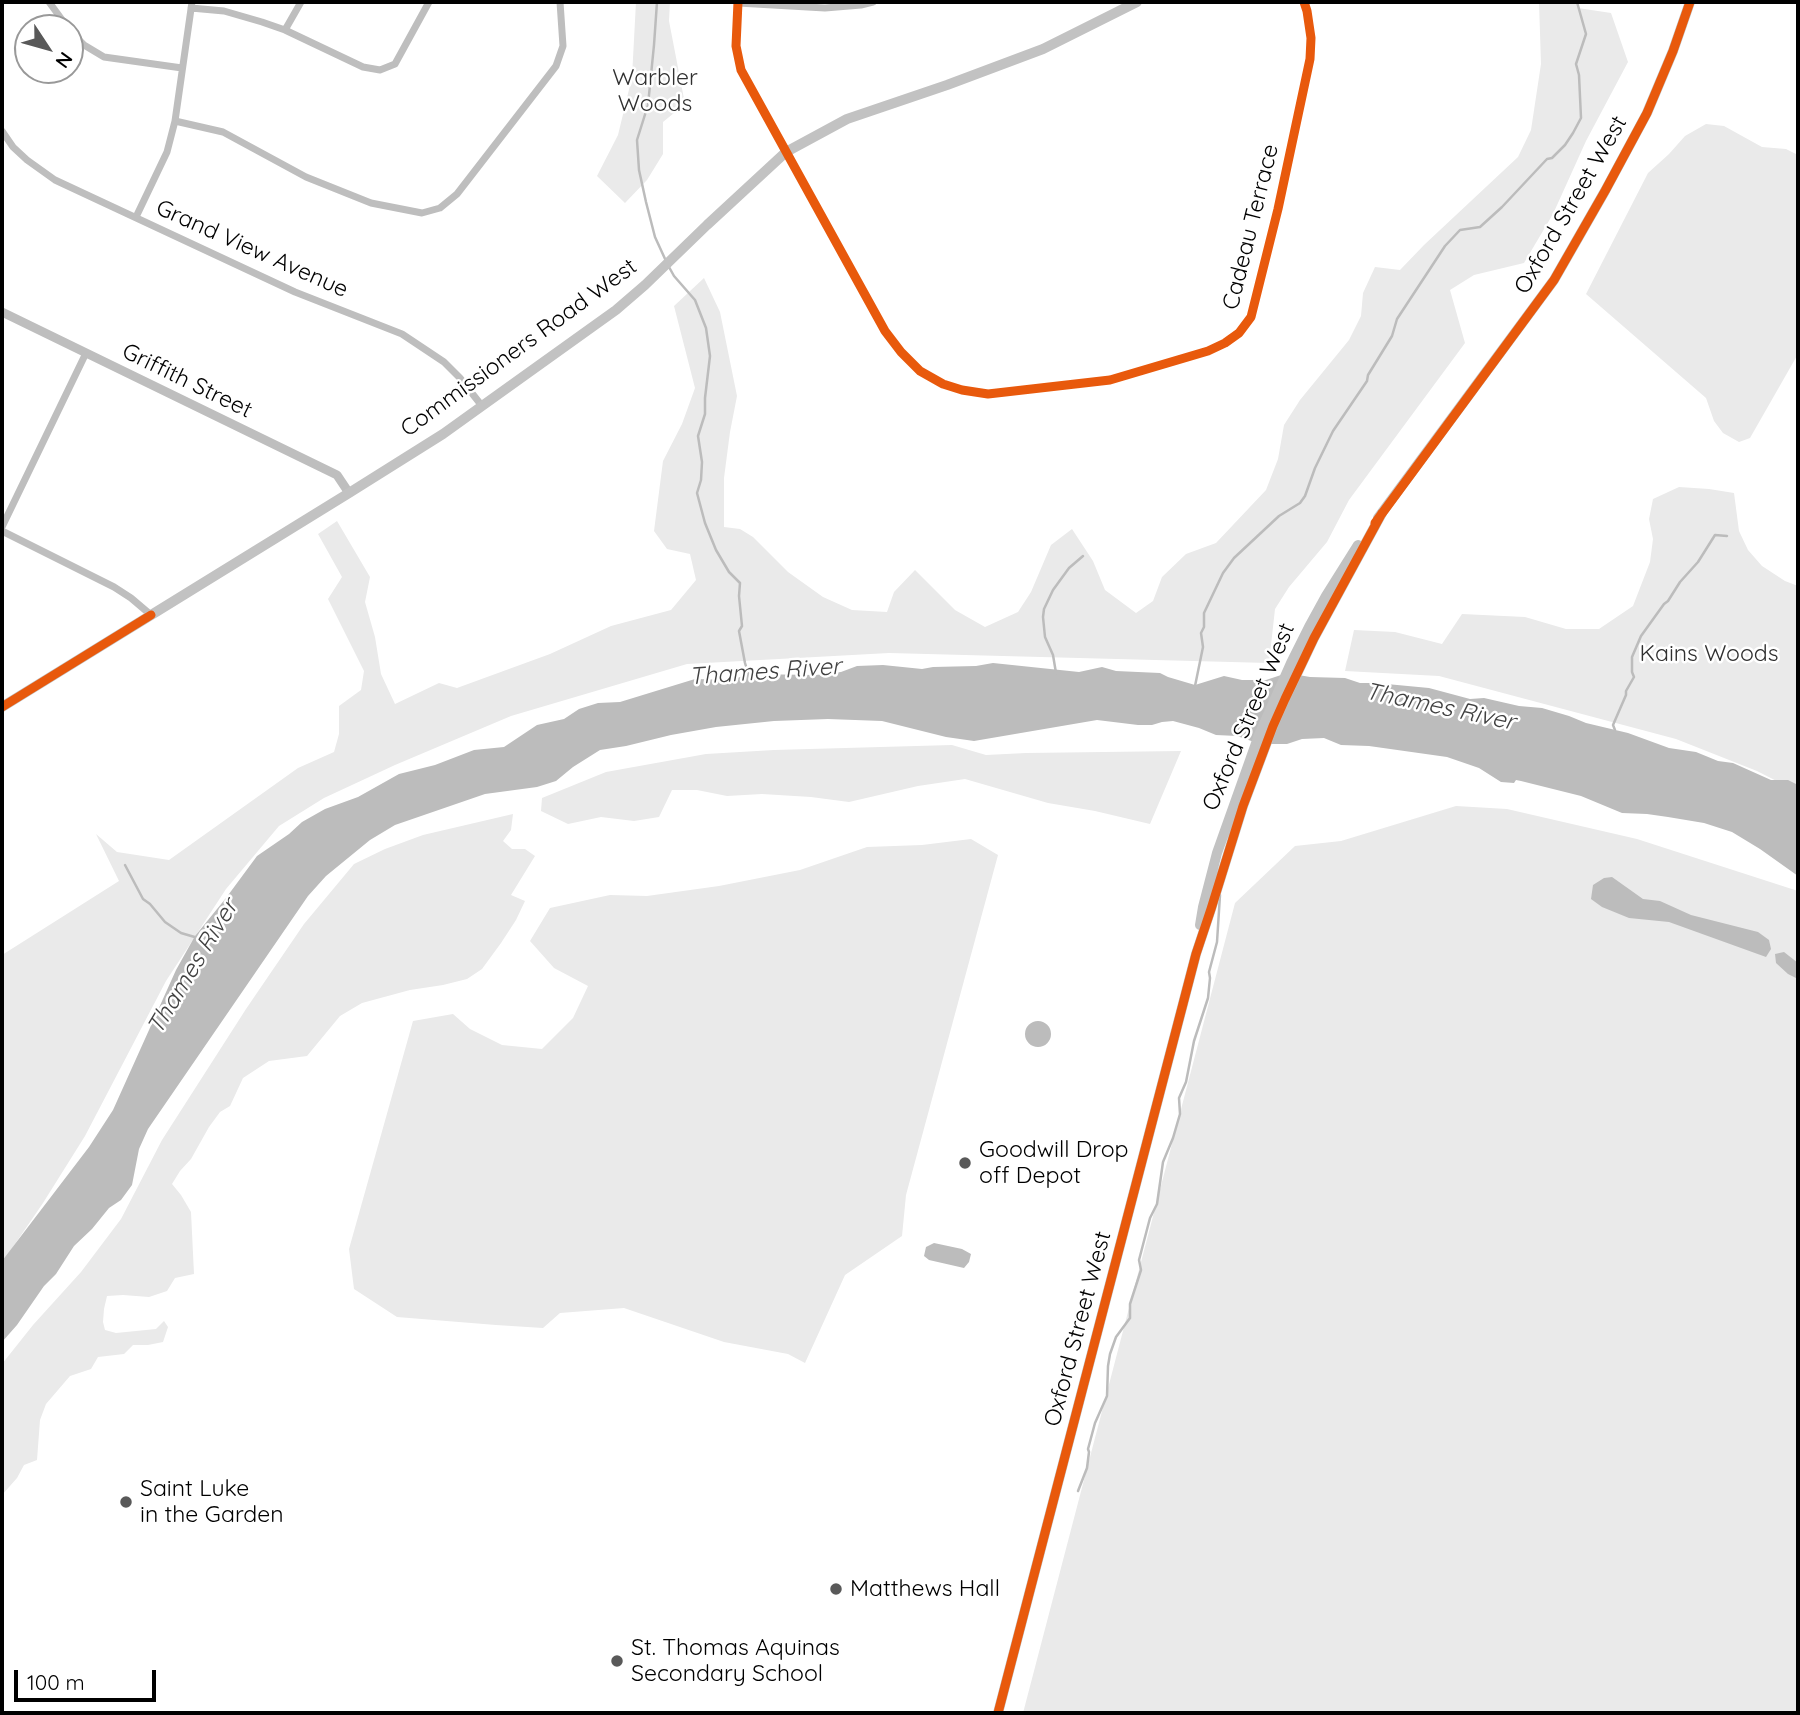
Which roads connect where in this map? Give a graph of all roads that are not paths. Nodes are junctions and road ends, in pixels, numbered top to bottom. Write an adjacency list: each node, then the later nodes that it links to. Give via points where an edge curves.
1 (301, 2): 10 (street)
2 (429, 2): 10 (street, via 395,64 380,70 363,67)
3 (560, 2): 13 (street, via 563,46 556,66 457,194 440,208 422,213 371,203 306,177 223,132)
4 (738, 2): 5 (street, via 825,9); 15 (street, Cadeau Terrace, via 736,46 741,70)
5 (873, 2)
6 (1137, 2): 15 (main road, Commissioners Road West, via 1043,49 847,118)
7 (1304, 2): 15 (street, Cadeau Terrace, via 1310,59 1251,317 1225,344 1131,375 988,394 943,384 920,372 885,331)
8 (1690, 2): 24 (main road, Oxford Street West, via 1647,113 1605,191 1554,279 1382,513 1330,599 1273,726 1207,908)
9 (191, 5): 10 (street, via 224,10); 12 (street)
10 (285, 30)
11 (84, 45): 12 (street, via 104,57)
12 (182, 68): 13 (street)
13 (175, 121): 16 (street, via 167,152)
14 (2, 131): 16 (street, Grand View Avenue, via 27,160 55,180)
15 (786, 152): 19 (main road, Commissioners Road West, via 616,310)
16 (136, 217): 19 (street, Grand View Avenue, via 295,292 402,334 444,362)
17 (2, 312): 18 (street, Griffith Street)
18 (86, 353): 20 (street, Griffith Street, via 337,474); 21 (street)
19 (482, 406): 20 (main road, Commissioners Road West)
20 (349, 493): 22 (main road, Commissioners Road West)
21 (2, 529): 22 (street, via 114,587)
22 (151, 615): 23 (main road, Commissioners Road West)
23 (2, 708)
24 (998, 1713)

